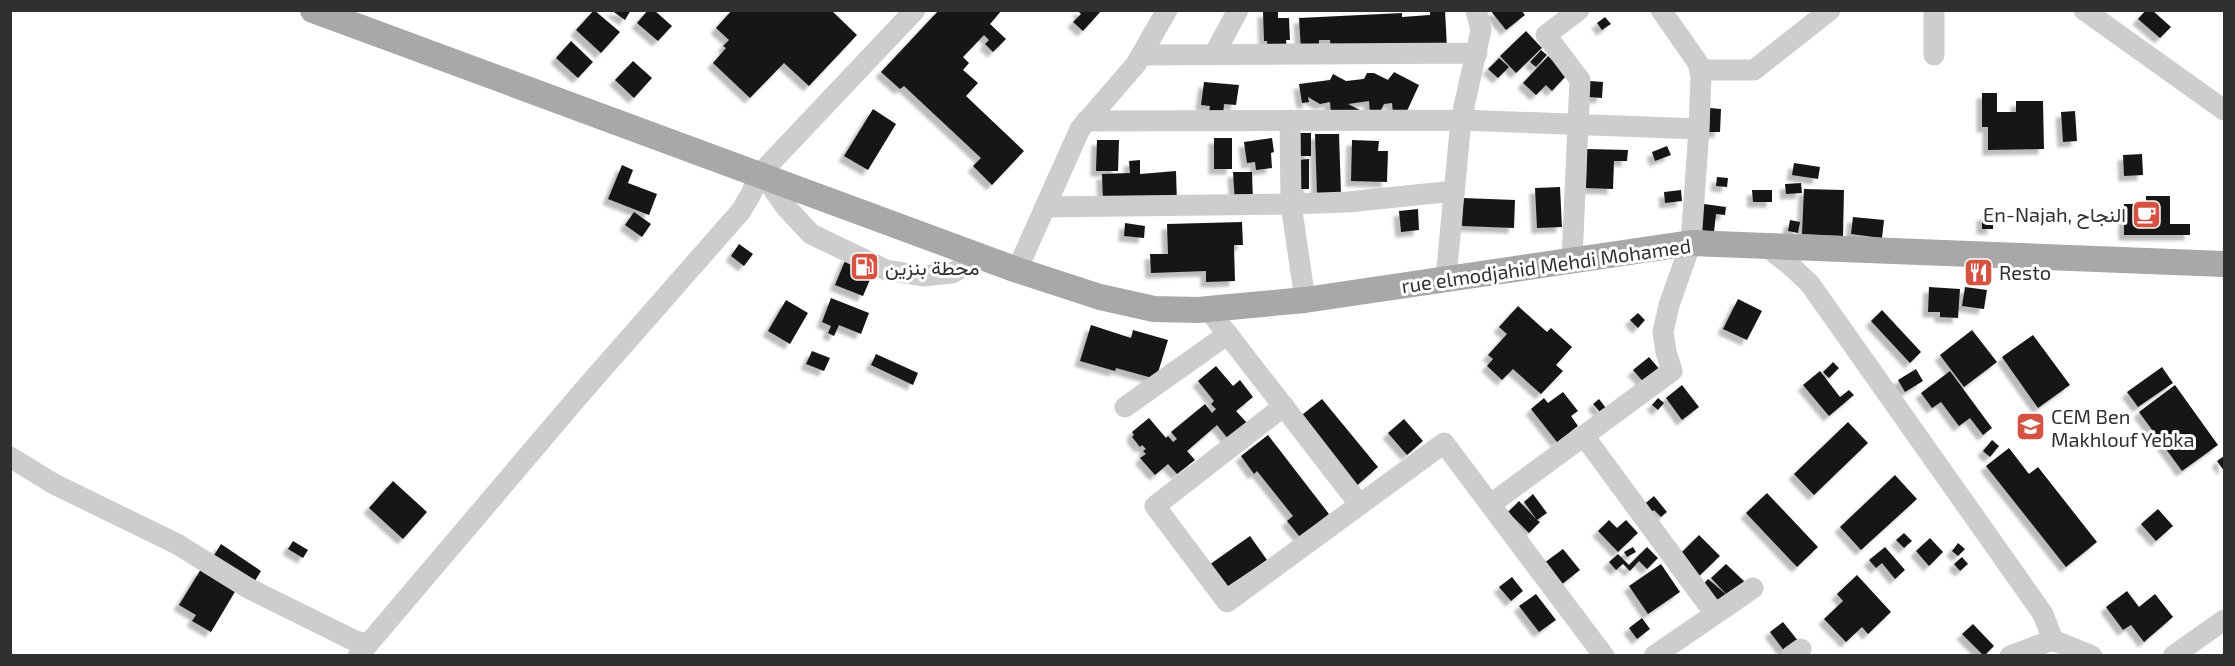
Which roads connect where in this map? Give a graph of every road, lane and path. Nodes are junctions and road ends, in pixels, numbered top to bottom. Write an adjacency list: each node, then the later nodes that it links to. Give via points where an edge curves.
1 (314, 10): 22 (main road, rue elmodjahid Mehdi Mohamed)
2 (915, 10): 22 (street)
3 (1167, 10): 13 (street)
4 (1238, 10): 11 (street)
5 (1476, 10): 12 (street, via 1481,30)
6 (1579, 10): 20 (street, via 1546,35 1580,80)
7 (1661, 10): 15 (street)
8 (1830, 10): 15 (street, via 1754,70)
9 (1934, 10): 14 (street)
10 (2084, 10): 16 (street)
11 (1215, 53): 12 (street); 13 (street)
12 (1477, 53): 18 (street)
13 (1142, 55): 19 (street)
14 (1934, 55)
15 (1700, 70): 21 (street)
16 (2224, 110)
17 (1290, 120): 18 (street); 19 (street); 24 (street)
18 (1461, 120): 20 (street); 23 (street)
19 (1086, 121): 25 (street)
20 (1579, 124): 21 (street); 29 (street)
21 (1699, 129): 26 (street)
22 (761, 176): 28 (main road, rue elmodjahid Mehdi Mohamed); 28 (street, via 811,234 886,270 923,276 952,273); 46 (street, via 741,211)
23 (1454, 191): 24 (street); 32 (street)
24 (1291, 204): 25 (street); 33 (street)
25 (1045, 207): 31 (street)
26 (1691, 243): 27 (main road, rue elmodjahid Mehdi Mohamed); 29 (main road, rue elmodjahid Mehdi Mohamed); 38 (street, via 1663,332 1672,371)
27 (1766, 246): 30 (main road, rue elmodjahid Mehdi Mohamed); 45 (street, via 1810,284 2043,614)
28 (982, 257): 31 (main road, rue elmodjahid Mehdi Mohamed)
29 (1572, 260): 32 (main road, rue elmodjahid Mehdi Mohamed)
30 (2224, 264)
31 (1017, 270): 34 (main road, rue elmodjahid Mehdi Mohamed, via 1100,297 1154,309)
32 (1446, 278): 33 (main road, rue elmodjahid Mehdi Mohamed)
33 (1305, 300): 34 (main road, rue elmodjahid Mehdi Mohamed)
34 (1208, 309): 35 (street)
35 (1228, 334): 36 (street); 37 (street)
36 (1125, 406)
37 (1284, 406): 41 (street); 41 (street, via 1155,506 1227,602)
38 (1584, 436): 40 (street); 43 (street)
39 (10, 457): 46 (street, via 54,484 177,544 248,588 353,640)
40 (1491, 504): 41 (street, via 1444,443); 47 (street)
41 (1360, 505)
42 (1753, 588): 43 (street)
43 (1715, 614): 48 (street)
44 (2224, 620): 51 (street)
45 (2053, 640): 49 (street); 50 (street)
46 (363, 650)
47 (1604, 656)
48 (1654, 656)
49 (2010, 656)
50 (2092, 656)
51 (2173, 656)

